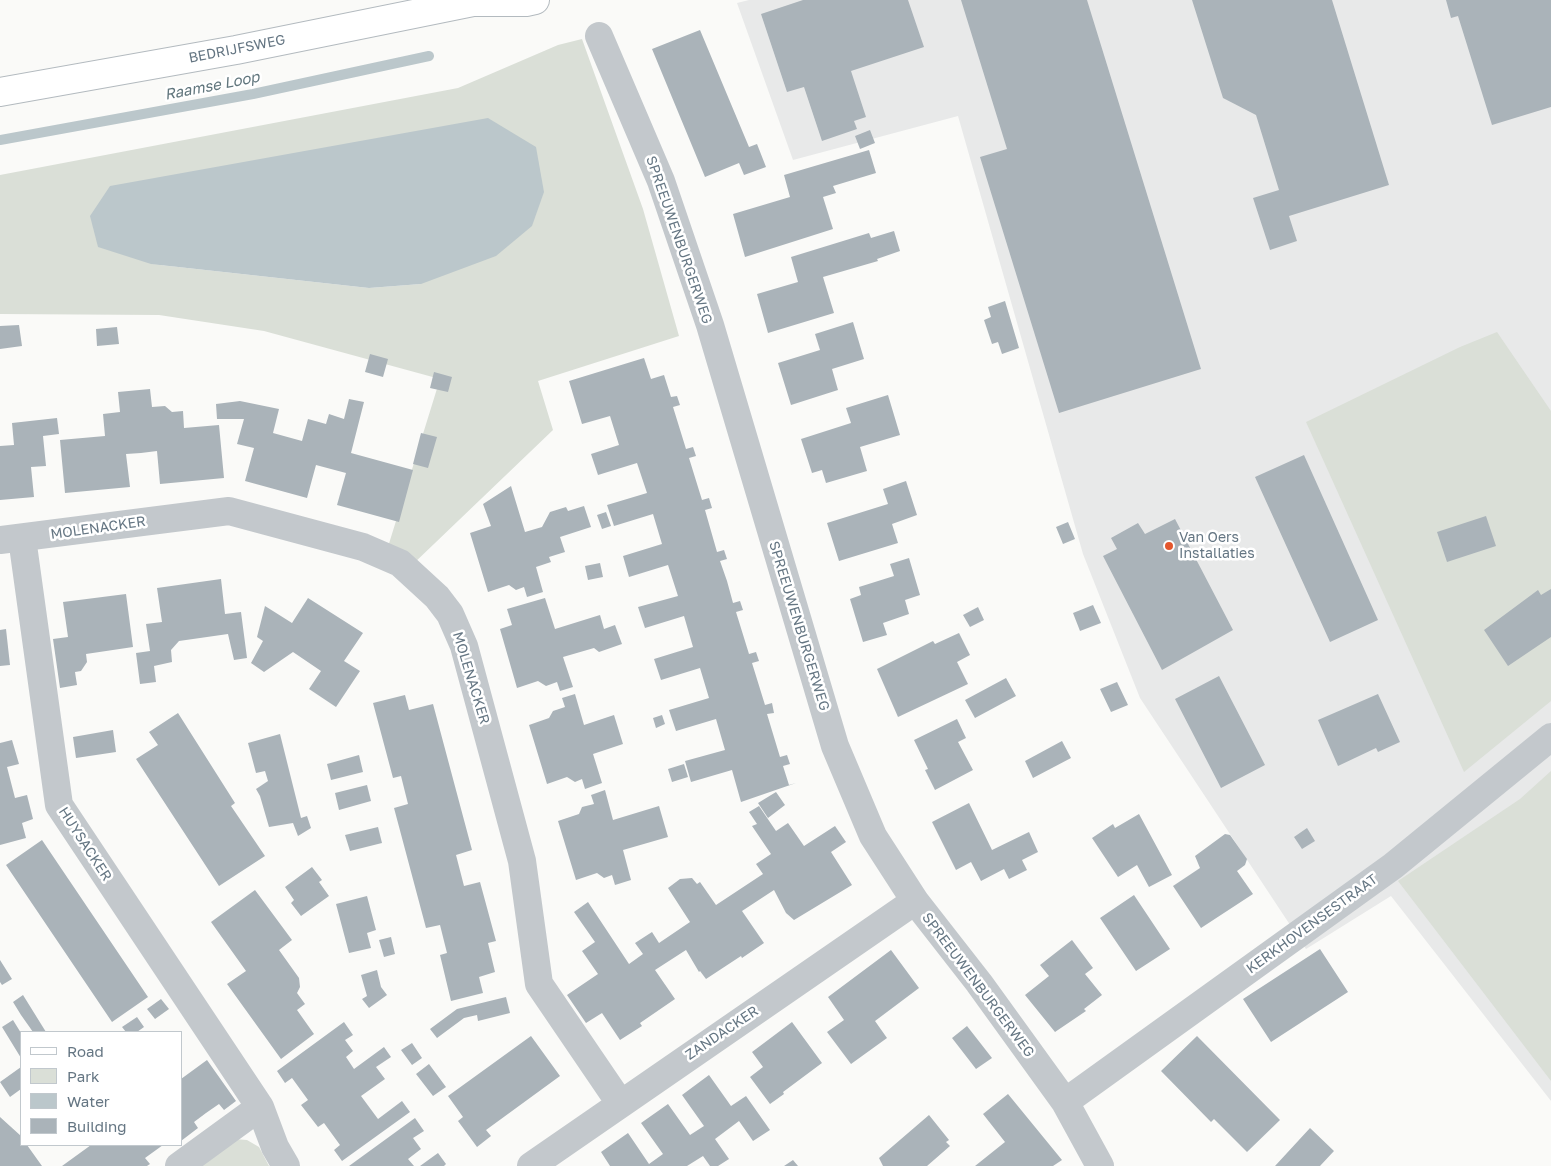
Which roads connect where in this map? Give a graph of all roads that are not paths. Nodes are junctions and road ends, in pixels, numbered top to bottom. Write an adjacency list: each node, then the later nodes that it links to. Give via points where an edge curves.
1 (535, 0): 2 (main road, BEDRIJFSWEG)
2 (462, 2): 4 (main road, BEDRIJFSWEG, via 236,50)
3 (599, 36): 7 (street, SPREEUWENBURGERWEG, via 661,181 710,325 835,746 873,836)
4 (0, 92)
5 (11, 539): 9 (street, MOLENACKER, via 229,511 363,546 406,568 450,614 464,646 522,862 539,984); 10 (street, HUYSACKER, via 59,805)
6 (1551, 737): 8 (street, KERKHOVENSESTRAAT, via 1393,866)
7 (915, 901): 8 (street, SPREEUWENBURGERWEG); 9 (street, ZANDACKER)
8 (1066, 1102): 14 (street, SPREEUWENBURGERWEG)
9 (620, 1103): 13 (street, ZANDACKER)
10 (260, 1107): 11 (street); 12 (street)
11 (179, 1166)
12 (286, 1166)
13 (531, 1166)
14 (1100, 1166)

